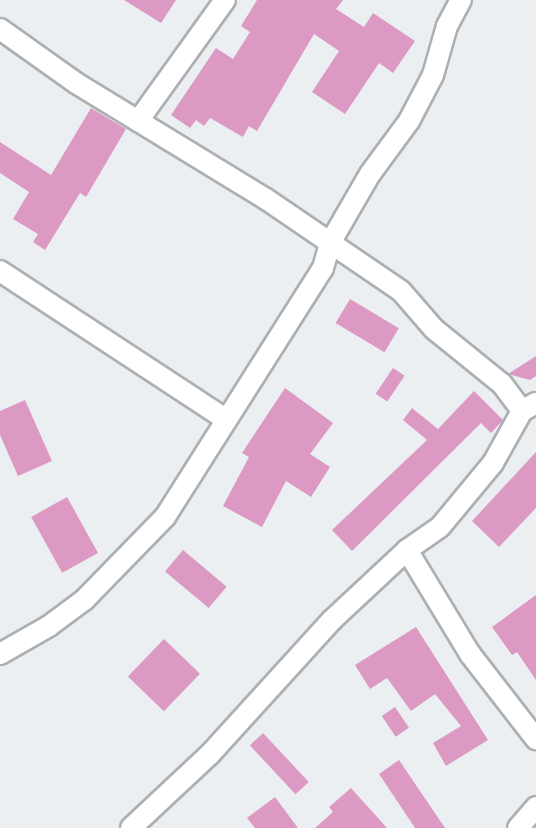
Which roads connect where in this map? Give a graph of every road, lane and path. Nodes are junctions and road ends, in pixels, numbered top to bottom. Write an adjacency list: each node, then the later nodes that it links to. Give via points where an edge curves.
1 (225, 0): 4 (street)
2 (461, 0): 5 (street, via 410,122 370,174)
3 (0, 28): 4 (street, via 76,83)
4 (138, 121): 5 (street)
5 (330, 243): 7 (street, via 401,291 434,329); 8 (street, via 323,268)
6 (0, 272): 8 (street)
7 (529, 407): 9 (street, via 493,463 440,527)
8 (225, 419): 10 (street, via 165,517 119,567 49,626)
9 (407, 550): 11 (street, via 470,654); 13 (street, via 332,620 210,754)
10 (0, 654)
11 (536, 740)
12 (536, 807): 14 (street)
13 (131, 828)
14 (518, 828)

